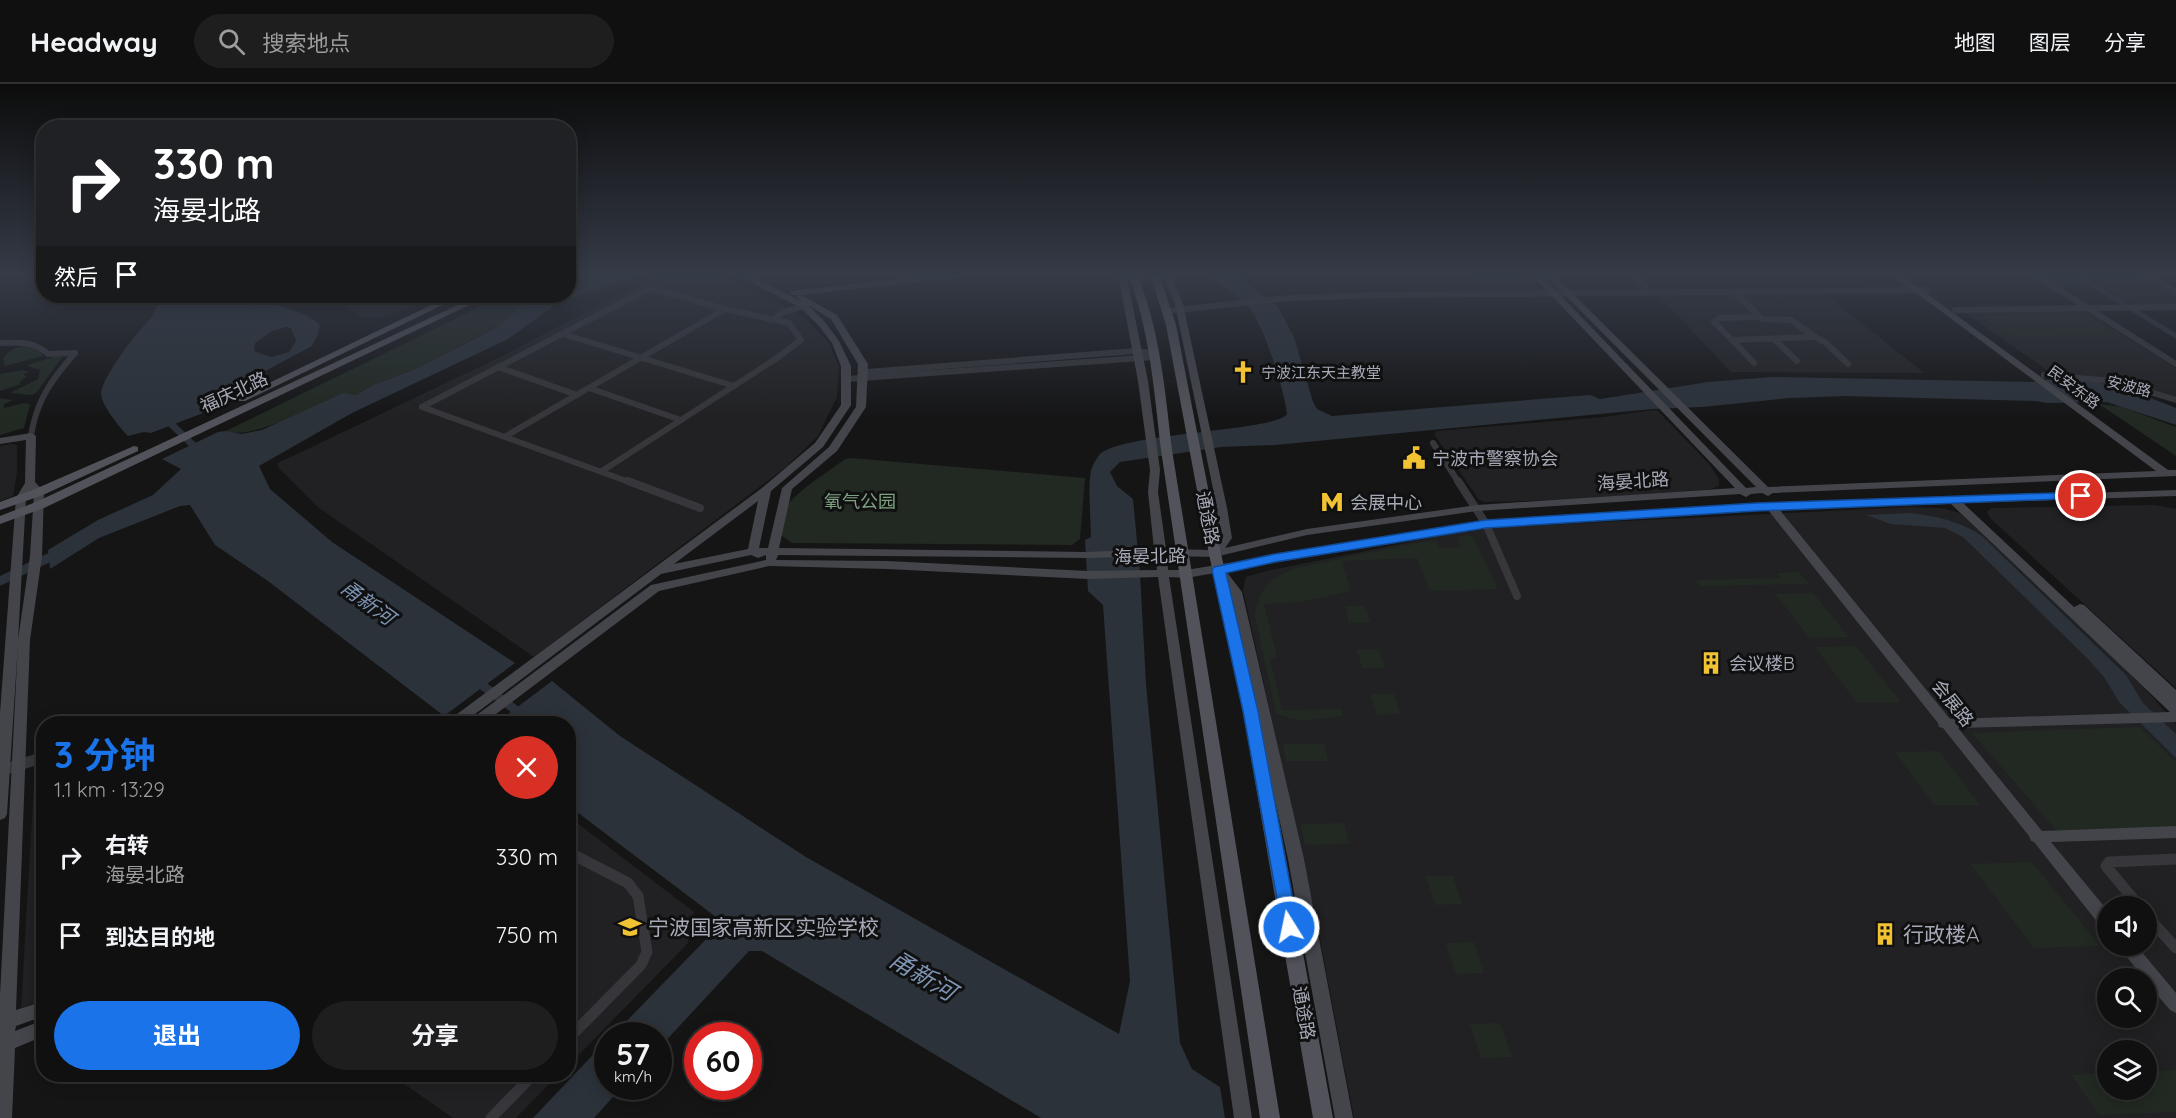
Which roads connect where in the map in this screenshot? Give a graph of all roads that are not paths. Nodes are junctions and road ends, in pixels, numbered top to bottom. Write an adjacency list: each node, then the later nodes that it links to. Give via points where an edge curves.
1 (401, 322): 52 (main road, 福庆北路)
2 (427, 322): 52 (main road, 福庆北路, via 135,459)
3 (585, 322): 19 (street)
4 (702, 322): 26 (street)
5 (785, 322): 35 (street, via 801,340)
6 (818, 322): 33 (main road, via 836,343 846,366)
7 (837, 322): 32 (main road, via 863,364)
8 (1131, 322): 25 (main road)
9 (1147, 322): 24 (main road)
10 (1169, 322): 44 (main road, 通途路, via 1190,428)
11 (1184, 322): 44 (main road, via 1206,428)
12 (1582, 322): 50 (main road)
13 (1597, 322): 51 (main road, 会展路)
14 (1714, 322): 22 (street)
15 (1799, 322): 20 (street)
16 (1963, 322): 34 (main road, 民安东路)
17 (1971, 322): 34 (main road, 民安东路)
18 (2110, 322): 30 (street)
19 (563, 334): 26 (street); 31 (street)
20 (1815, 337): 21 (street); 29 (street)
21 (1774, 339): 22 (street); 27 (street)
22 (1732, 340): 28 (street)
23 (0, 343): 40 (street, via 30,343 48,354 75,353 39,398 33,414)
24 (1154, 355): 25 (street); 45 (main road, 通途路, via 1164,433)
25 (1137, 356): 32 (street); 45 (main road, via 1150,434)
26 (641, 357): 35 (street); 36 (street)
27 (1797, 361)
28 (1754, 363)
29 (1848, 364)
30 (2176, 364)
31 (498, 368): 37 (street); 41 (street, via 422,407)
32 (862, 375): 33 (street); 67 (main road, via 861,407 833,449 787,488)
33 (846, 377): 49 (main road, via 846,405 819,445)
34 (2045, 380): 38 (street, 安波路, via 2114,381); 47 (main road, 民安东路, via 2066,399); 47 (main road, 民安东路, via 2057,384)
35 (734, 386): 39 (street)
36 (589, 387): 37 (street); 39 (street)
37 (577, 394): 41 (street)
38 (2176, 400)
39 (681, 420): 46 (street)
40 (32, 436): 42 (main road); 52 (main road)
41 (506, 436): 46 (street)
42 (0, 441)
43 (1433, 443): 60 (street)
44 (1203, 451): 68 (main road, 通途路)
45 (1160, 456): 65 (main road, via 1153,492); 66 (main road, 通途路)
46 (602, 471): 59 (street)
47 (2173, 472): 48 (main road, 民安东路); 51 (main road, 海晏北路)
48 (2176, 481)
49 (765, 490): 64 (main road); 69 (main road)
50 (1743, 491): 51 (main road, 海晏北路); 58 (main road); 60 (main road, 海晏北路)
51 (1766, 491): 57 (main road, 会展路)
52 (36, 493): 54 (main road, 福庆北路); 61 (main road, 福庆北路); 73 (main road, via 36,556 24,640)
53 (2176, 493): 55 (main road, 海晏北路)
54 (21, 498): 56 (main road, 福庆北路); 61 (main road)
55 (1958, 500): 57 (main road, 海晏北路); 74 (main road); 75 (main road)
56 (0, 506)
57 (1776, 506): 58 (main road, 海晏北路); 79 (main road, 会展路)
58 (1756, 507): 63 (main road, 海晏北路)
59 (700, 508)
60 (1477, 508): 63 (street); 68 (main road, 海晏北路, via 1307,532)
61 (20, 513): 62 (main road, 福庆北路); 73 (main road)
62 (0, 520)
63 (1486, 524): 68 (main road, 海晏北路, via 1275,558); 72 (street)
64 (753, 551): 67 (main road); 69 (main road)
65 (1162, 554): 66 (main road, 海晏北路); 67 (main road, 海晏北路); 70 (main road)
66 (1184, 555): 68 (main road, 海晏北路); 71 (main road, 通途路)
67 (771, 558): 70 (main road, 海晏北路, via 1088,575); 77 (main road, via 655,588)
68 (1217, 562): 71 (main road, 海晏北路); 100 (main road, 通途路, via 1251,711); 105 (main road, via 1236,592 1252,661 1296,859)
69 (659, 571): 76 (main road)
70 (1163, 573): 71 (main road, 海晏北路); 104 (main road)
71 (1186, 574): 101 (main road, 通途路)
72 (1517, 596)
73 (10, 697): 81 (main road); 82 (main road)
74 (2176, 698)
75 (2176, 710)
76 (463, 716)
77 (485, 716)
78 (2176, 717): 79 (main road)
79 (1944, 724): 85 (main road, 会展路)
80 (36, 758): 81 (street)
81 (19, 763): 82 (street); 95 (main road)
82 (3, 768): 83 (main road)
83 (0, 814)
84 (2176, 832): 85 (main road)
85 (2036, 837): 89 (main road, 会展路)
86 (576, 856): 97 (street, via 628,882 638,896 647,952 641,965)
87 (2176, 860): 88 (street, via 2109,862 2106,866)
88 (2131, 896)
89 (2097, 909)
90 (2157, 927): 91 (street)
91 (2176, 948)
92 (2135, 956): 93 (main road)
93 (2176, 1005)
94 (36, 1011): 95 (main road)
95 (4, 1022): 98 (main road)
96 (36, 1031): 98 (main road)
97 (576, 1031)
98 (3, 1044): 102 (main road)
99 (526, 1082): 103 (street)
100 (1322, 1112)
101 (1269, 1113)
102 (3, 1118)
103 (491, 1118)
104 (1243, 1118)
105 (1344, 1118)

